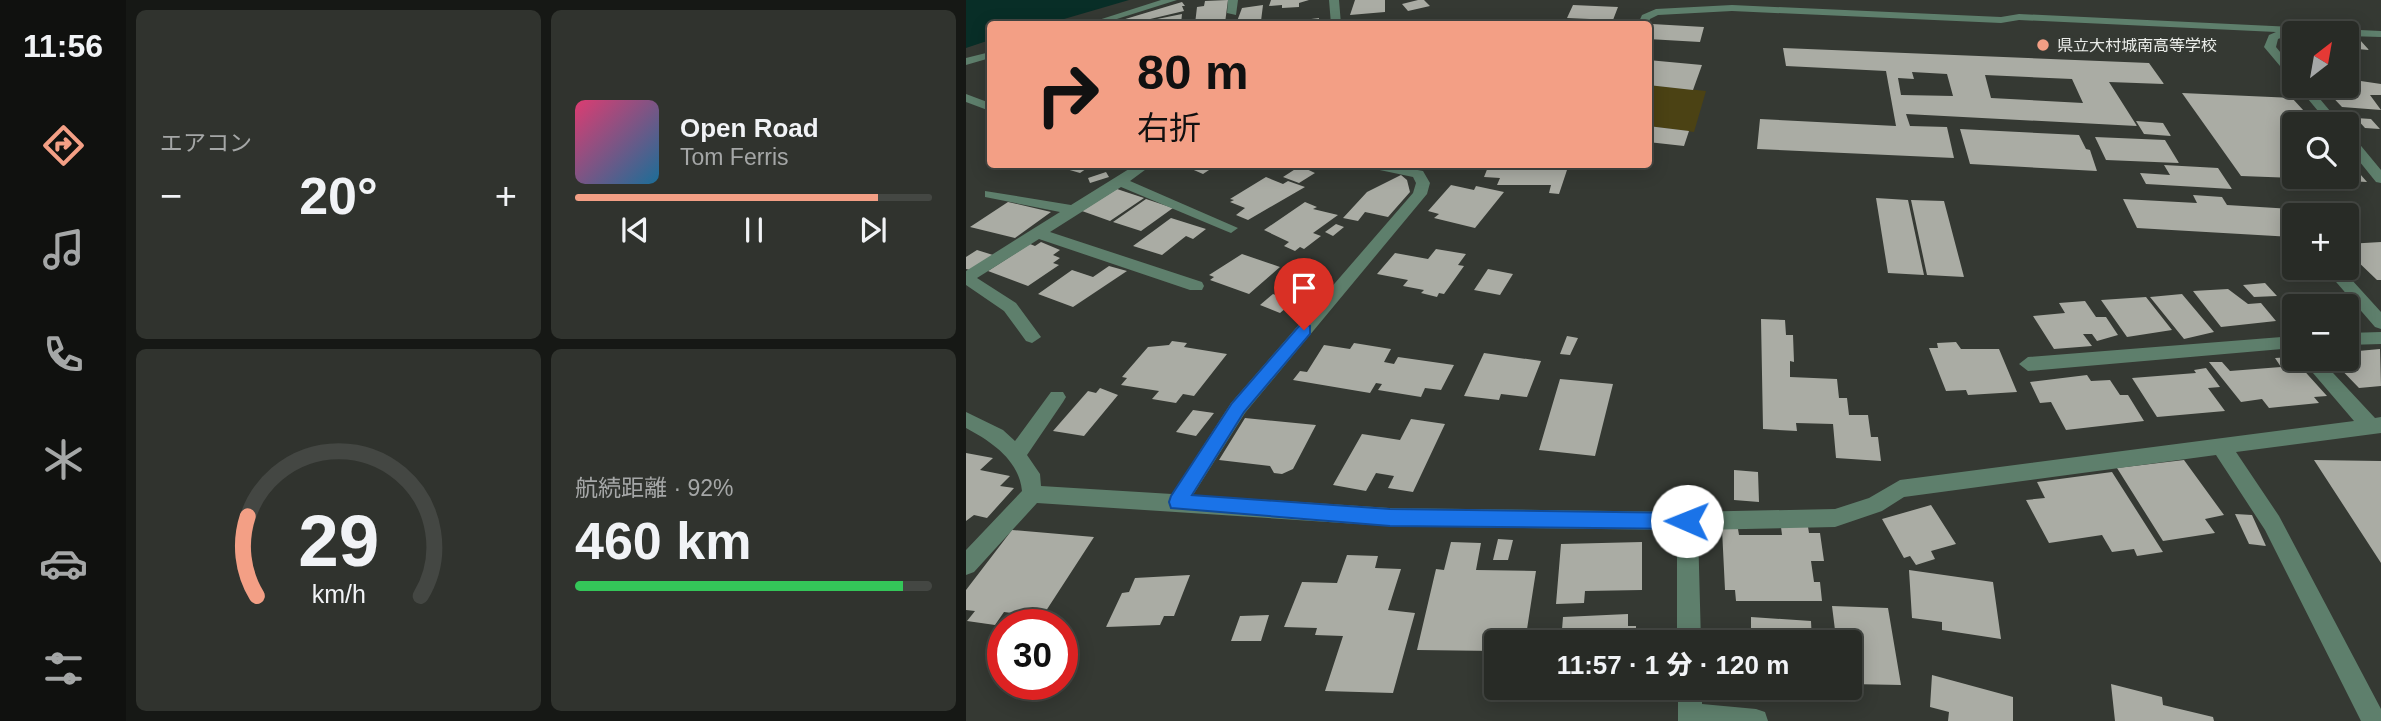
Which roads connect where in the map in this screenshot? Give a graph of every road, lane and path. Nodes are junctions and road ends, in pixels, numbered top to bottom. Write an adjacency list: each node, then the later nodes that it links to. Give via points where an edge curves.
1 (1172, 0): 5 (street)
2 (1233, 0): 4 (street)
3 (1334, 0): 6 (street)
4 (1232, 13)
5 (1101, 21)
6 (1336, 21)
7 (1644, 21): 8 (street, via 1656,12 1732,8)
8 (2282, 29)
9 (2359, 33): 11 (street)
10 (2282, 34): 14 (street, via 2273,37 2270,47)
11 (2381, 34)
12 (987, 56): 13 (street)
13 (966, 62)
14 (2282, 62)
15 (966, 98): 17 (street)
16 (2313, 98): 18 (street)
17 (987, 106)
18 (2325, 112)
19 (2359, 152): 22 (street)
20 (1140, 168): 23 (street)
21 (1381, 168): 44 (street, via 1418,174 1423,183 1420,194 1238,408)
22 (2381, 179)
23 (1119, 181): 25 (street); 26 (street)
24 (990, 194): 25 (street)
25 (1072, 210): 27 (street)
26 (1231, 228)
27 (1038, 233): 28 (street); 30 (street)
28 (966, 278): 32 (street, via 1010,307)
29 (2343, 280): 31 (street)
30 (1196, 286)
31 (2381, 323)
32 (1032, 337)
33 (2381, 338): 34 (street)
34 (2359, 339)
35 (2282, 343): 36 (street)
36 (2028, 364)
37 (2322, 371): 40 (street)
38 (1056, 397): 42 (street)
39 (966, 419): 42 (street, via 996,435)
40 (2376, 426): 41 (street)
41 (2221, 446): 45 (street, via 1900,489 1875,505 1835,518); 51 (street, via 2272,523)
42 (1016, 454): 43 (street, via 1030,474)
43 (1032, 494): 44 (street); 46 (street)
44 (1178, 502): 45 (street, via 1390,517)
45 (1687, 521): 47 (street)
46 (966, 565)
47 (1689, 630)
48 (1690, 700): 49 (street)
49 (1690, 718): 50 (street)
50 (1756, 721)
51 (2374, 721)

